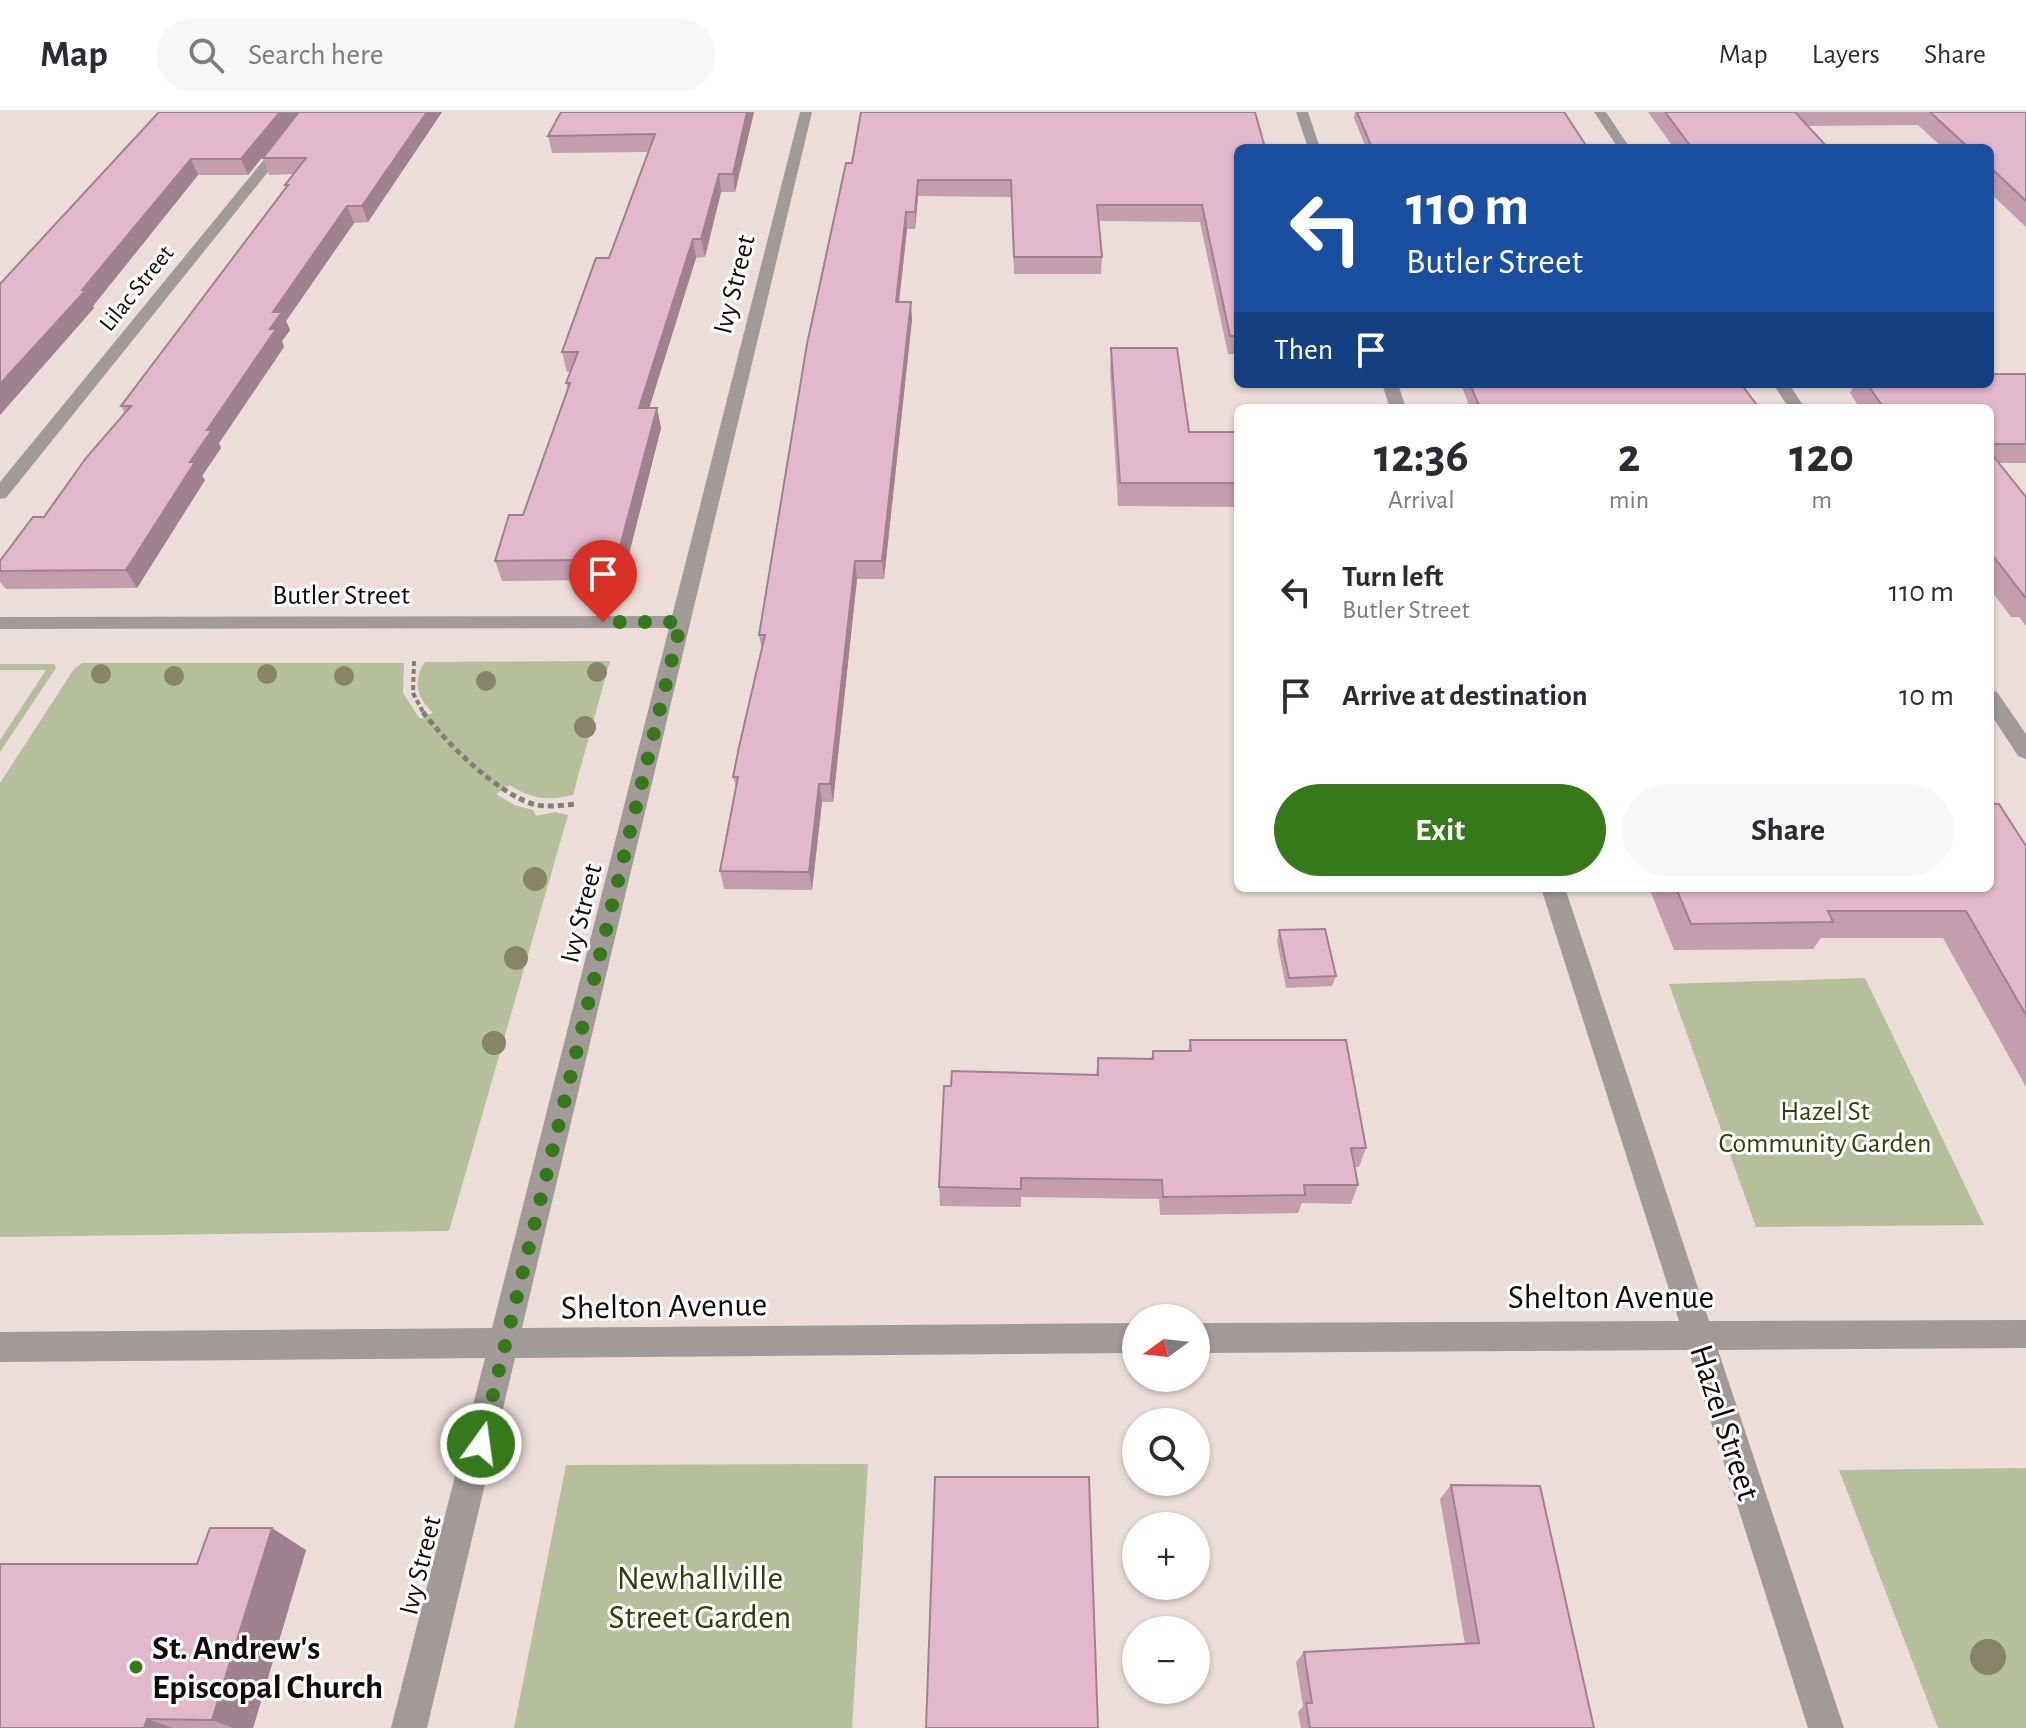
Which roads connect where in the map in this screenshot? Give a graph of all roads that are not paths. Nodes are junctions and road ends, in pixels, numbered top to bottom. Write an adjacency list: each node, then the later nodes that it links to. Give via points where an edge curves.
1 (310, 112): 7 (street, Lilac Street)
2 (806, 112): 8 (street, Ivy Street)
3 (1302, 112): 5 (street)
4 (1600, 112): 6 (street)
5 (1313, 144)
6 (1621, 144)
7 (0, 494)
8 (681, 622): 9 (street, Butler Street); 17 (street, Ivy Street)
9 (0, 623)
10 (1994, 703): 11 (street)
11 (2026, 751)
12 (1554, 892): 13 (street, Hazel Street)
13 (1697, 1334): 14 (street, Shelton Avenue); 16 (street, Shelton Avenue); 20 (street, Hazel Street)
14 (2026, 1334)
15 (1122, 1338): 17 (street, Shelton Avenue)
16 (1210, 1338)
17 (506, 1344): 18 (street, Shelton Avenue); 19 (street, Ivy Street)
18 (0, 1347)
19 (409, 1728)
20 (1826, 1728)

